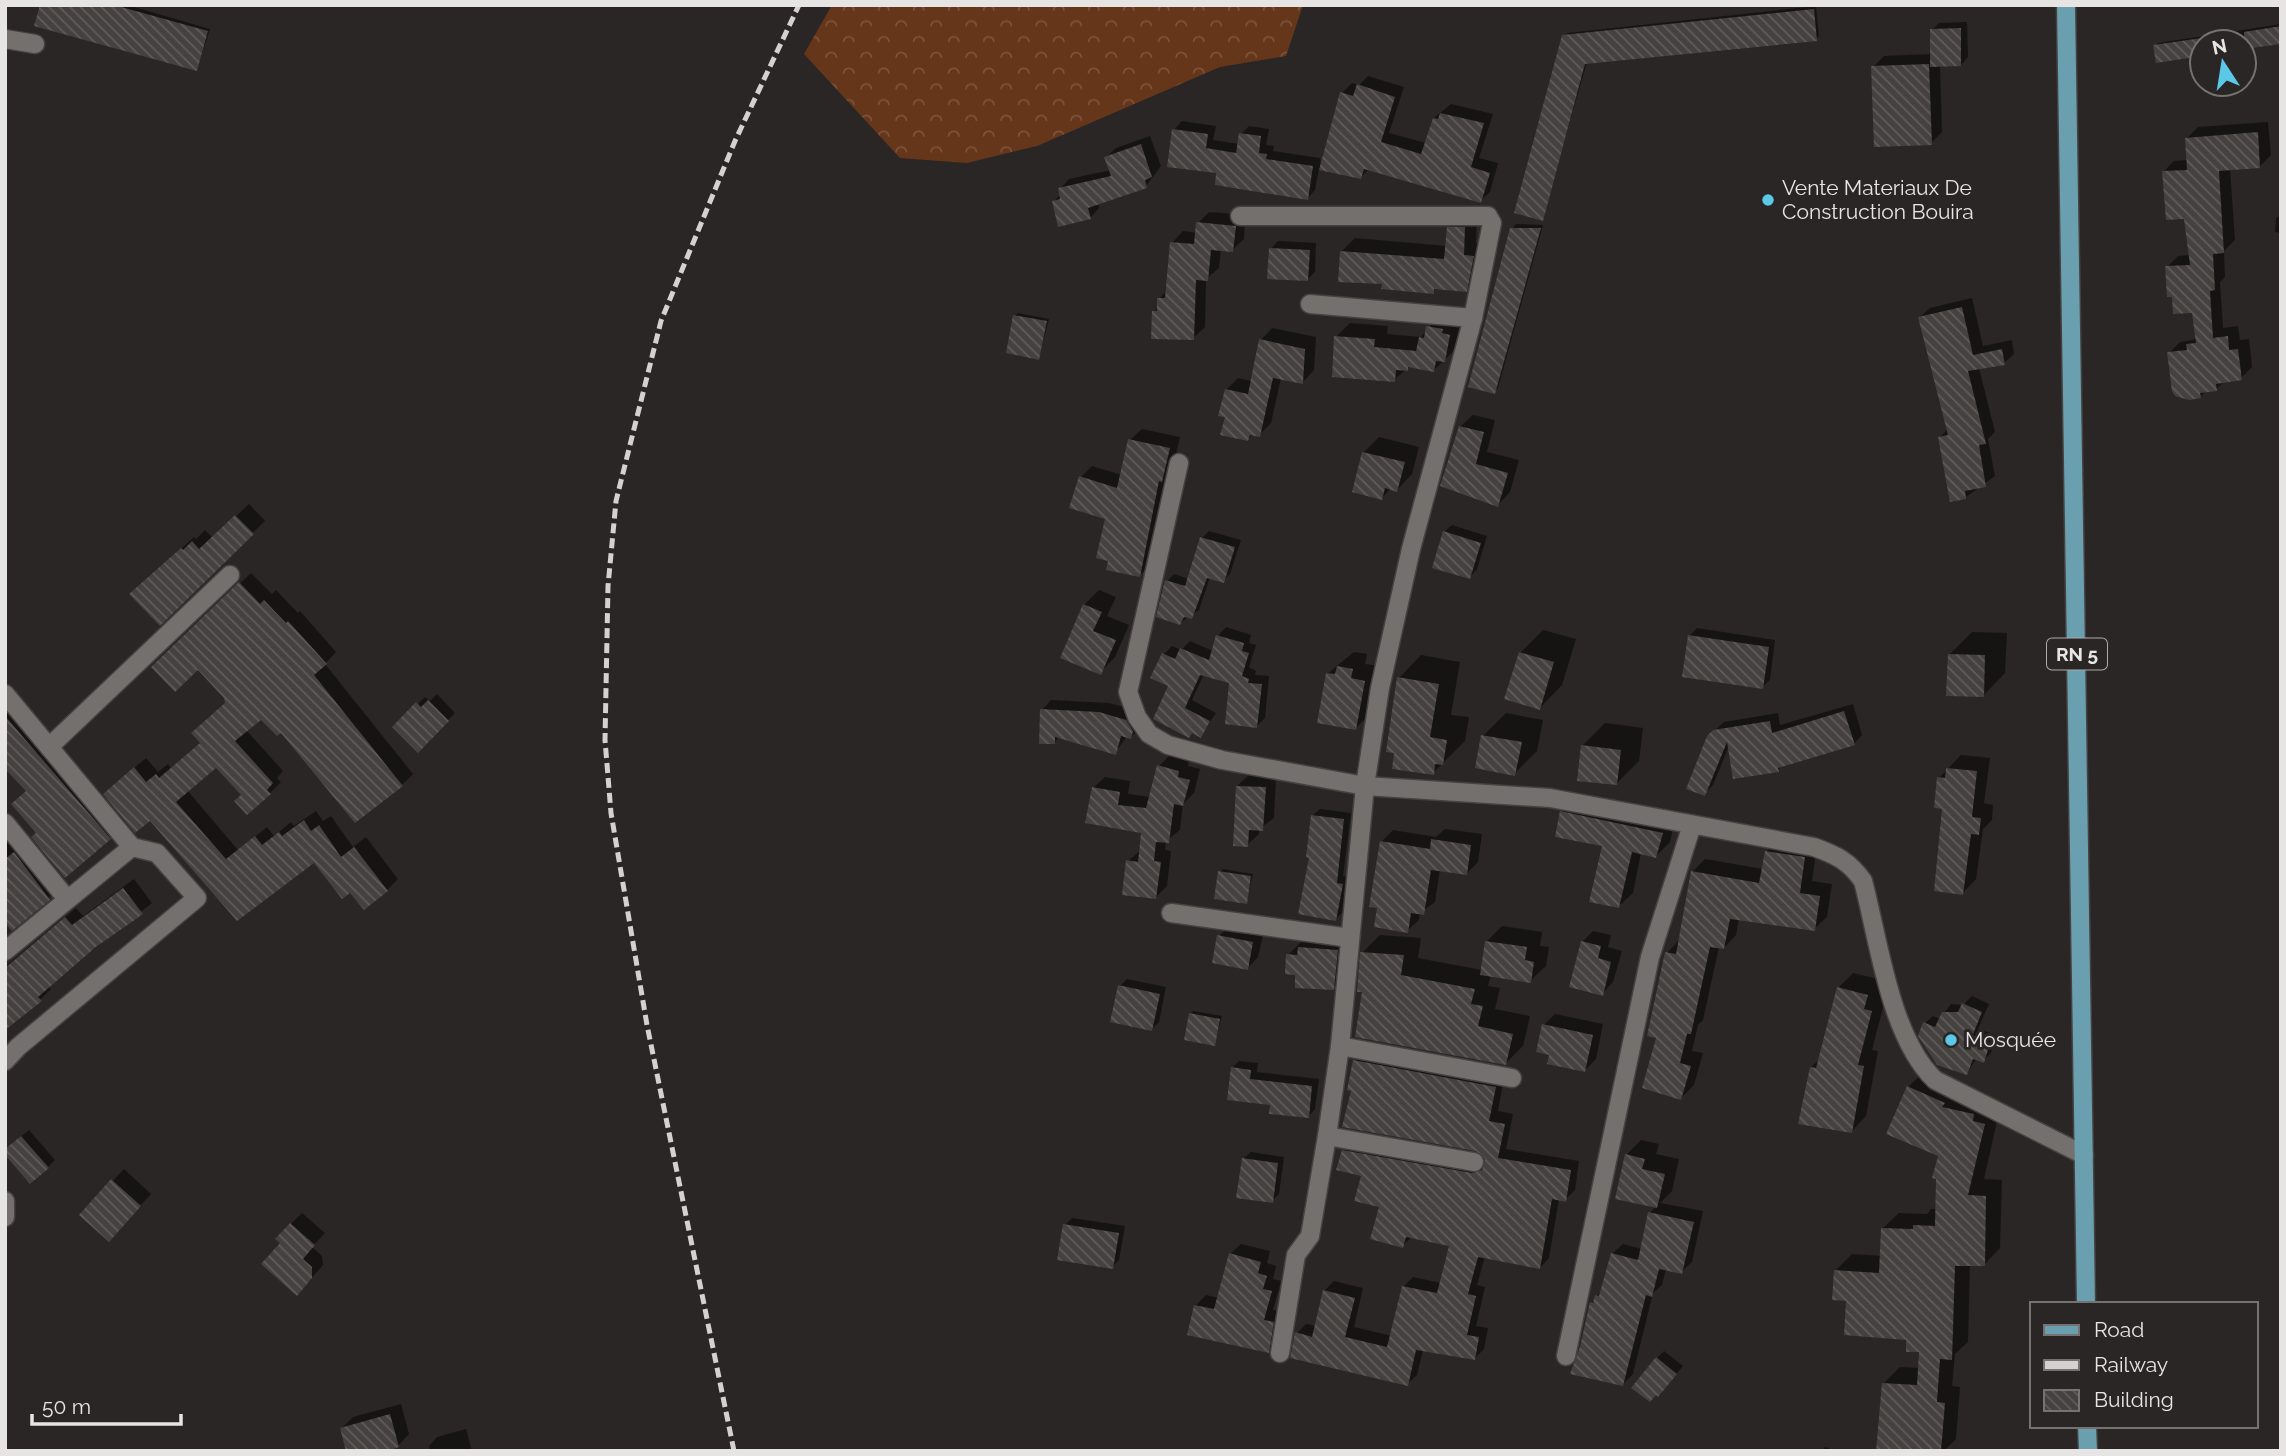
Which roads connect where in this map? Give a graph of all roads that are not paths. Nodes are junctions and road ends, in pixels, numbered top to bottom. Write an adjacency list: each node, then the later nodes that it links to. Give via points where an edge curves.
1 (2066, 5): 23 (main road, RN 5)
2 (5, 39): 3 (street)
3 (34, 44)
4 (1240, 216): 6 (street, via 1488,216 1492,223)
5 (1310, 304): 6 (street)
6 (1472, 318): 11 (street, via 1390,639)
7 (1179, 463): 11 (street, via 1128,692 1137,717 1149,734 1168,745 1222,760)
8 (230, 575): 10 (street)
9 (5, 694): 10 (street)
10 (49, 747): 14 (street)
11 (1365, 786): 13 (street, via 1550,798); 17 (street)
12 (5, 823): 15 (street)
13 (1692, 825): 23 (street, via 1814,847 1852,865 1863,881 1903,1037 1918,1064 1935,1080); 29 (street, via 1650,957)
14 (132, 847): 15 (street); 20 (street, via 157,853 197,898)
15 (67, 899): 18 (street)
16 (1171, 913): 17 (street)
17 (1350, 938): 19 (street)
18 (5, 951)
19 (1340, 1046): 21 (street); 22 (street)
20 (5, 1062)
21 (1511, 1078)
22 (1327, 1136): 24 (street); 28 (street, via 1310,1236 1296,1255)
23 (2084, 1155): 27 (main road, RN 5)
24 (1474, 1162)
25 (5, 1201): 26 (street)
26 (5, 1217)
27 (2086, 1302)
28 (1280, 1353)
29 (1566, 1356)
30 (2087, 1428): 31 (main road)
31 (2088, 1451)

